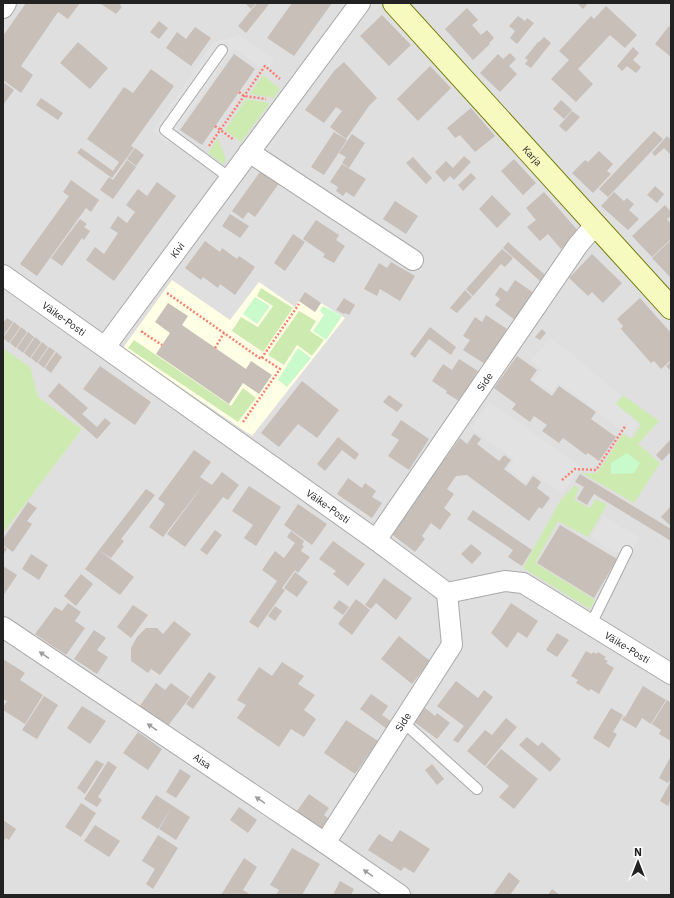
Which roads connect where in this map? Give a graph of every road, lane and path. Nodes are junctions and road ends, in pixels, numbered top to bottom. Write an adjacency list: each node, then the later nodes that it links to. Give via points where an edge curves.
1 (6, 3): 4 (street)
2 (360, 3): 12 (street, Kivi)
3 (394, 3): 15 (street, Karja)
4 (3, 8)
5 (222, 50): 13 (lane, via 165,130)
6 (281, 80): 8 (path, via 265,66)
7 (239, 92): 8 (path)
8 (244, 96): 9 (path); 11 (path)
9 (267, 100)
10 (215, 126): 11 (path)
11 (220, 130): 12 (path); 13 (path)
12 (243, 147): 14 (street, Kivi); 16 (street)
13 (201, 158): 14 (lane)
14 (230, 178): 24 (street, Kivi)
15 (595, 225): 20 (street, Karja); 30 (street, Side, via 578,245)
16 (413, 260)
17 (3, 274): 24 (street, Väike-Posti)
18 (163, 299): 22 (path, via 165,292)
19 (299, 304): 26 (path)
20 (671, 308)
21 (146, 325): 23 (path, via 142,332)
22 (224, 333): 25 (path); 26 (path, via 261,360)
23 (162, 346)
24 (105, 347): 30 (street, Väike-Posti)
25 (216, 348)
26 (262, 358): 28 (path, via 280,369)
27 (626, 425): 29 (path, via 596,470 575,469)
28 (240, 427)
29 (562, 480)
30 (376, 540): 32 (street, Väike-Posti)
31 (627, 551): 33 (lane)
32 (447, 593): 33 (street, Väike-Posti, via 505,581 523,582); 36 (street, Side, via 452,645)
33 (590, 624): 35 (street, Väike-Posti)
34 (3, 627): 38 (street, Aisa, one-way to 34)
35 (671, 674)
36 (403, 722): 37 (lane); 38 (street, Side)
37 (477, 789)
38 (325, 844): 39 (street, Aisa, one-way to 38)
39 (400, 895)

